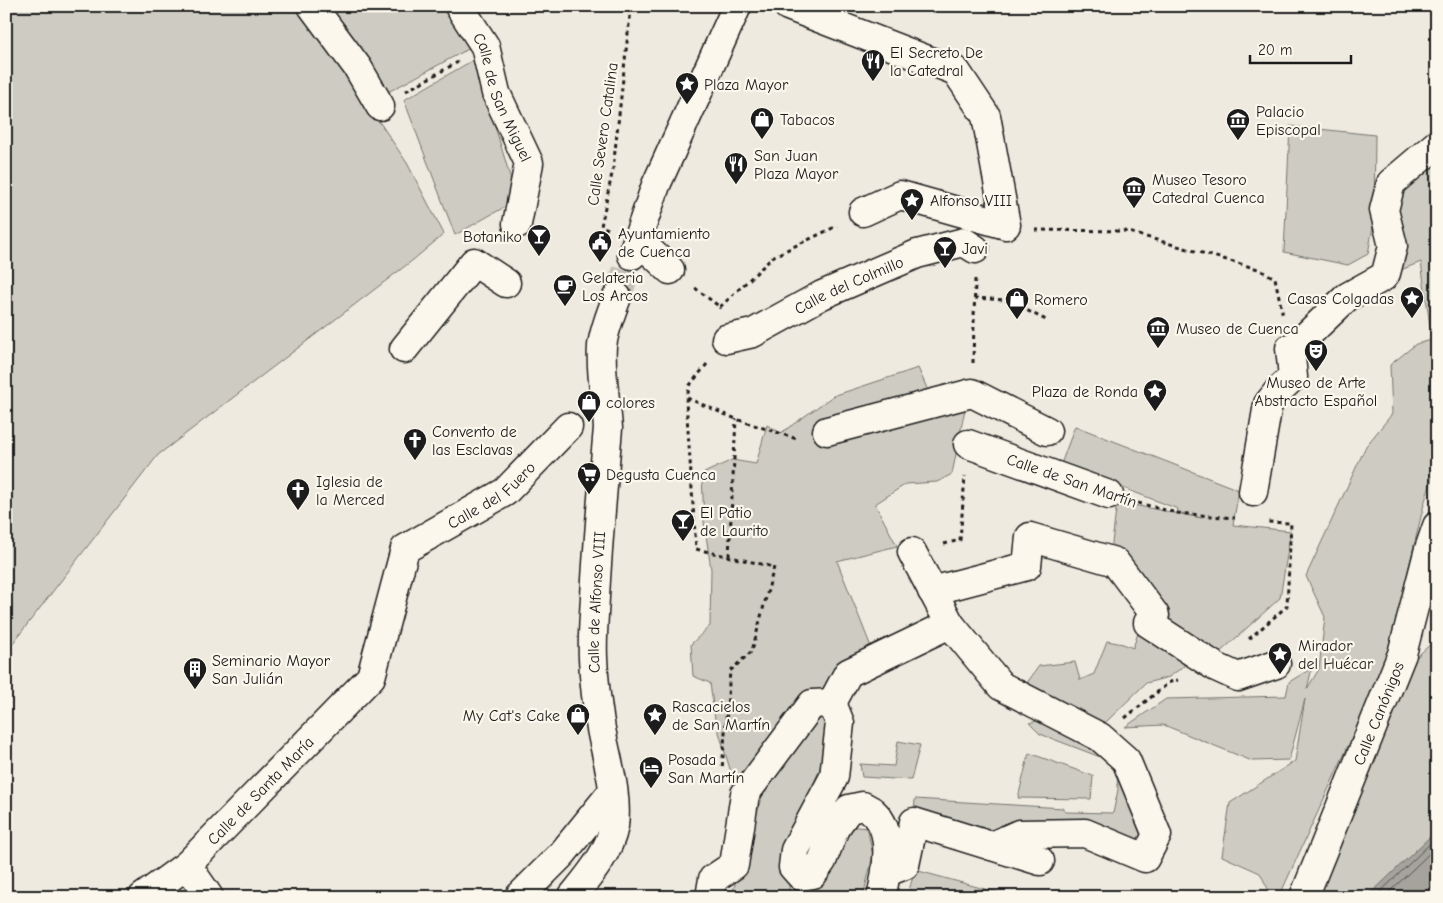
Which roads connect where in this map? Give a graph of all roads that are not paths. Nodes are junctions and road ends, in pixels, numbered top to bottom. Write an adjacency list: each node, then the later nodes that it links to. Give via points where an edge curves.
1 (312, 6): 5 (street, via 358,68)
2 (459, 6): 8 (street, Calle de San Miguel, via 485,46 496,93 529,163)
3 (737, 6): 10 (street, via 656,185 635,248)
4 (788, 6): 7 (street, via 956,71 986,116 1006,225 900,194)
5 (380, 106)
6 (1437, 144): 19 (street, via 1391,183 1384,210 1393,246 1386,273 1347,297 1290,348 1293,377 1268,404)
7 (864, 212)
8 (518, 224)
9 (975, 249): 13 (street, Calle del Colmillo, via 964,242 917,254 822,295 753,333)
10 (670, 270)
11 (506, 283): 14 (street, via 474,262)
12 (617, 297): 28 (street, Calle de Alfonso VIII, via 602,344 608,428 593,657 601,730)
13 (726, 339)
14 (404, 349)
15 (568, 427): 26 (street, Calle del Fuero, via 505,492 405,549)
16 (1047, 431): 17 (street, via 972,394)
17 (827, 432)
18 (968, 444): 20 (street, Calle de San Martín)
19 (1253, 492)
20 (1109, 495)
21 (1437, 526): 38 (street, Calle Canónigos, via 1402,654)
22 (912, 552): 23 (street)
23 (932, 591): 24 (street); 25 (street, via 1027,566 1030,537 1115,562 1156,615 1148,623 1216,667 1238,677)
24 (950, 624): 27 (street, via 848,674); 29 (street, via 1001,686 1100,737 1126,760 1157,835 1145,858 1086,833 1019,834)
25 (1276, 664)
26 (371, 677): 31 (street, Calle de Santa María)
27 (832, 703): 32 (street, via 840,723 834,778 795,850 793,867 801,876 813,874 822,861 835,828 849,809 863,806 882,823 887,840); 33 (street, via 812,704 745,794 734,865)
28 (613, 791): 36 (street, via 562,854); 37 (street, Calle de Alfonso VIII, via 614,826 610,841)
29 (992, 846): 30 (street); 32 (street, via 914,822 905,865)
30 (1040, 861)
31 (187, 865): 34 (street, Calle de Santa María); 35 (street)
32 (884, 885)
33 (712, 888)
34 (143, 897)
35 (209, 897)
36 (519, 897)
37 (572, 897)
38 (1304, 897)

